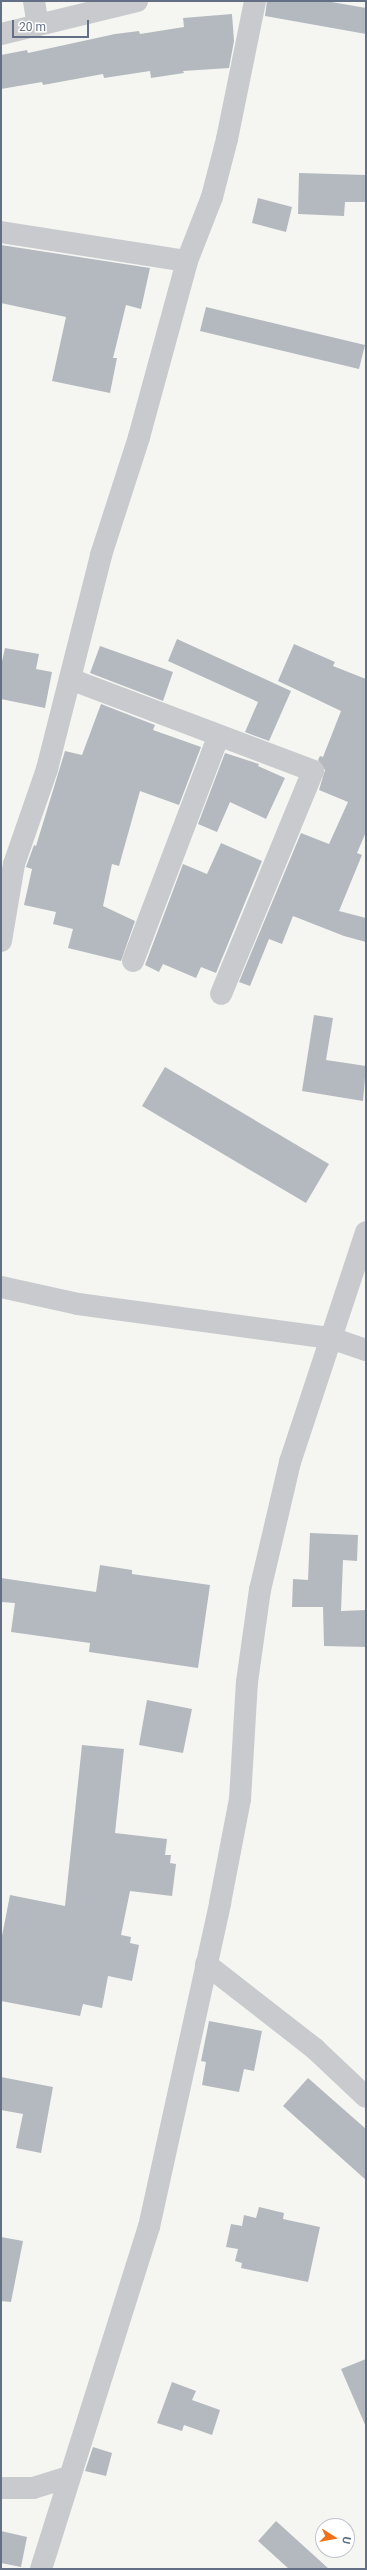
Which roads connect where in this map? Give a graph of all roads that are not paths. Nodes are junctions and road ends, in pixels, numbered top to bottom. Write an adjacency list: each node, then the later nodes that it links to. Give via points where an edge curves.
1 (34, 1): 4 (street)
2 (137, 1): 4 (street)
3 (256, 1): 7 (street, via 212,197)
4 (38, 25): 5 (street)
5 (1, 34)
6 (1, 232): 7 (street)
7 (187, 261): 8 (street, via 139,437 101,555)
8 (70, 679): 9 (street); 10 (street, via 47,769)
9 (218, 737): 12 (street); 13 (street, via 312,771)
10 (8, 863): 11 (street)
11 (1, 941)
12 (133, 961)
13 (221, 994)
14 (366, 1232): 16 (street)
15 (1, 1287): 16 (street, via 78,1304)
16 (331, 1338): 17 (street); 18 (street, via 290,1462 260,1590 247,1682 240,1799)
17 (366, 1350)
18 (206, 1964): 19 (street, via 315,2049); 20 (street, via 149,2227)
19 (366, 2097)
20 (70, 2477): 21 (street, via 33,2488); 22 (street)
21 (1, 2488)
22 (41, 2569)

